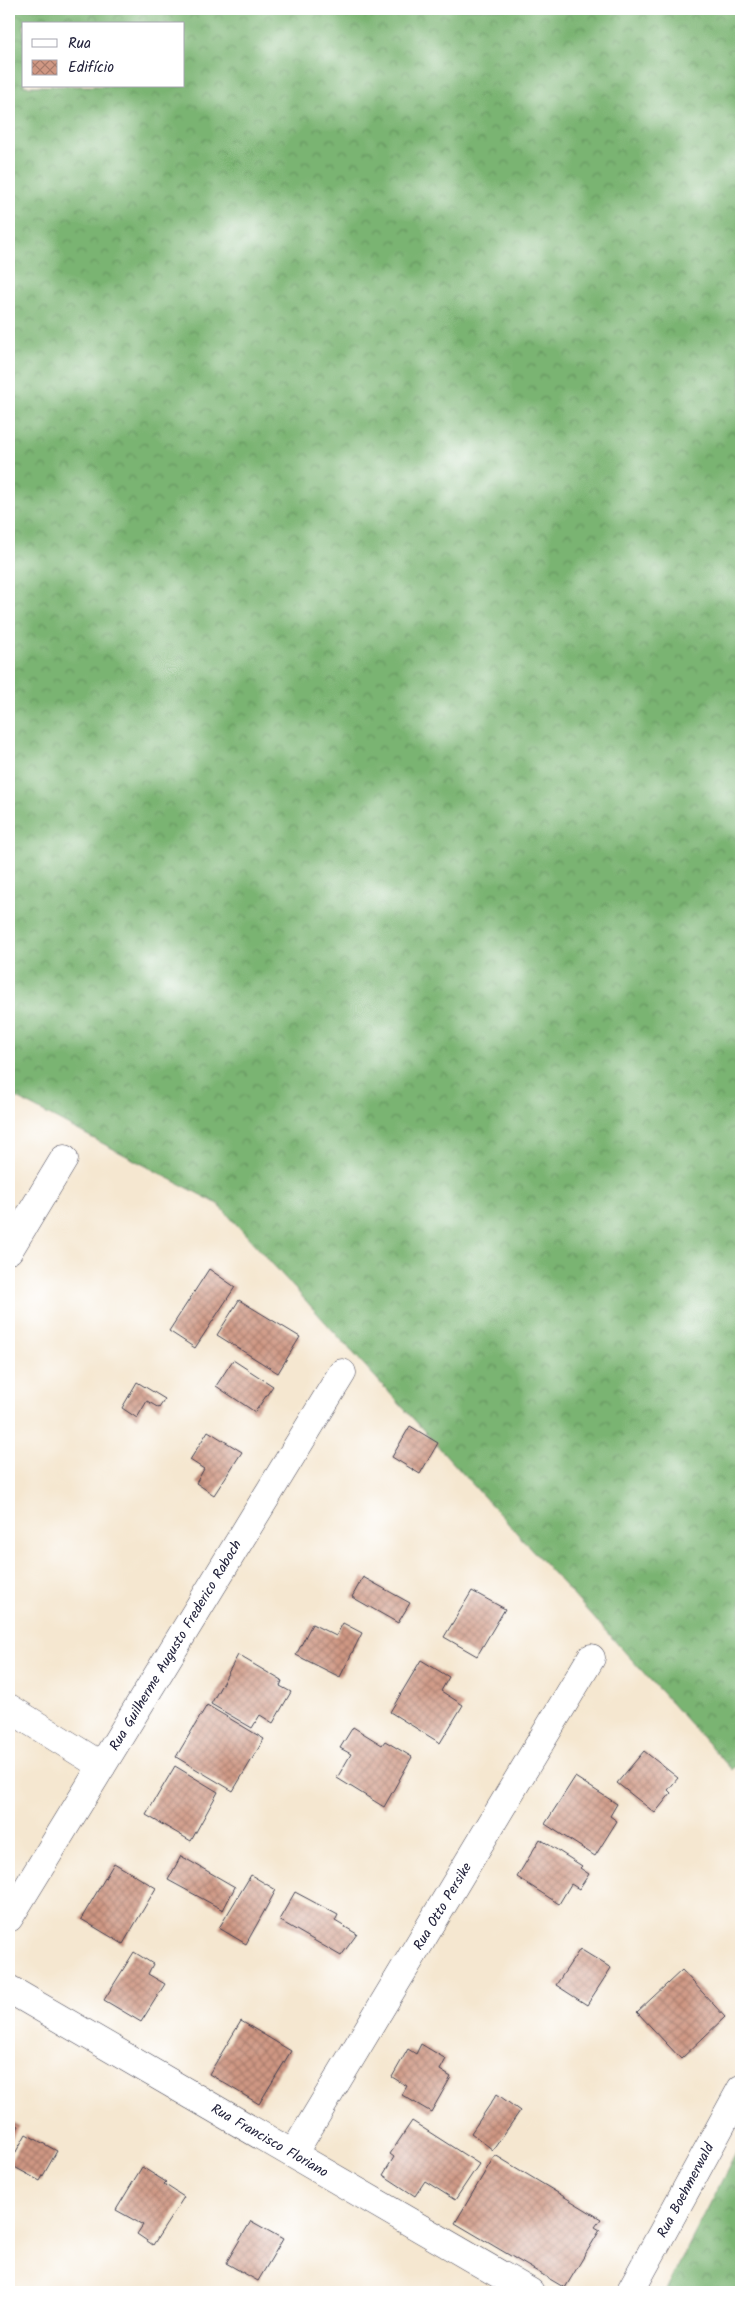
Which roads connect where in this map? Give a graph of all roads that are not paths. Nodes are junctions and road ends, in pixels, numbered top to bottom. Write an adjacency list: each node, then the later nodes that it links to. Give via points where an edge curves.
1 (64, 1159): 2 (street)
2 (9, 1250)
3 (342, 1372): 6 (street, Rua Guilherme Augusto Frederico Raboch)
4 (591, 1658): 10 (street, Rua Otto Persike)
5 (9, 1708): 6 (street)
6 (102, 1766): 7 (street, Rua Guilherme Augusto Frederico Raboch)
7 (9, 1918)
8 (9, 1989): 10 (street, Rua Francisco Floriano)
9 (741, 2090): 12 (street, Rua Boehmerwald)
10 (293, 2154): 11 (street, Rua Francisco Floriano)
11 (530, 2292)
12 (630, 2292)

